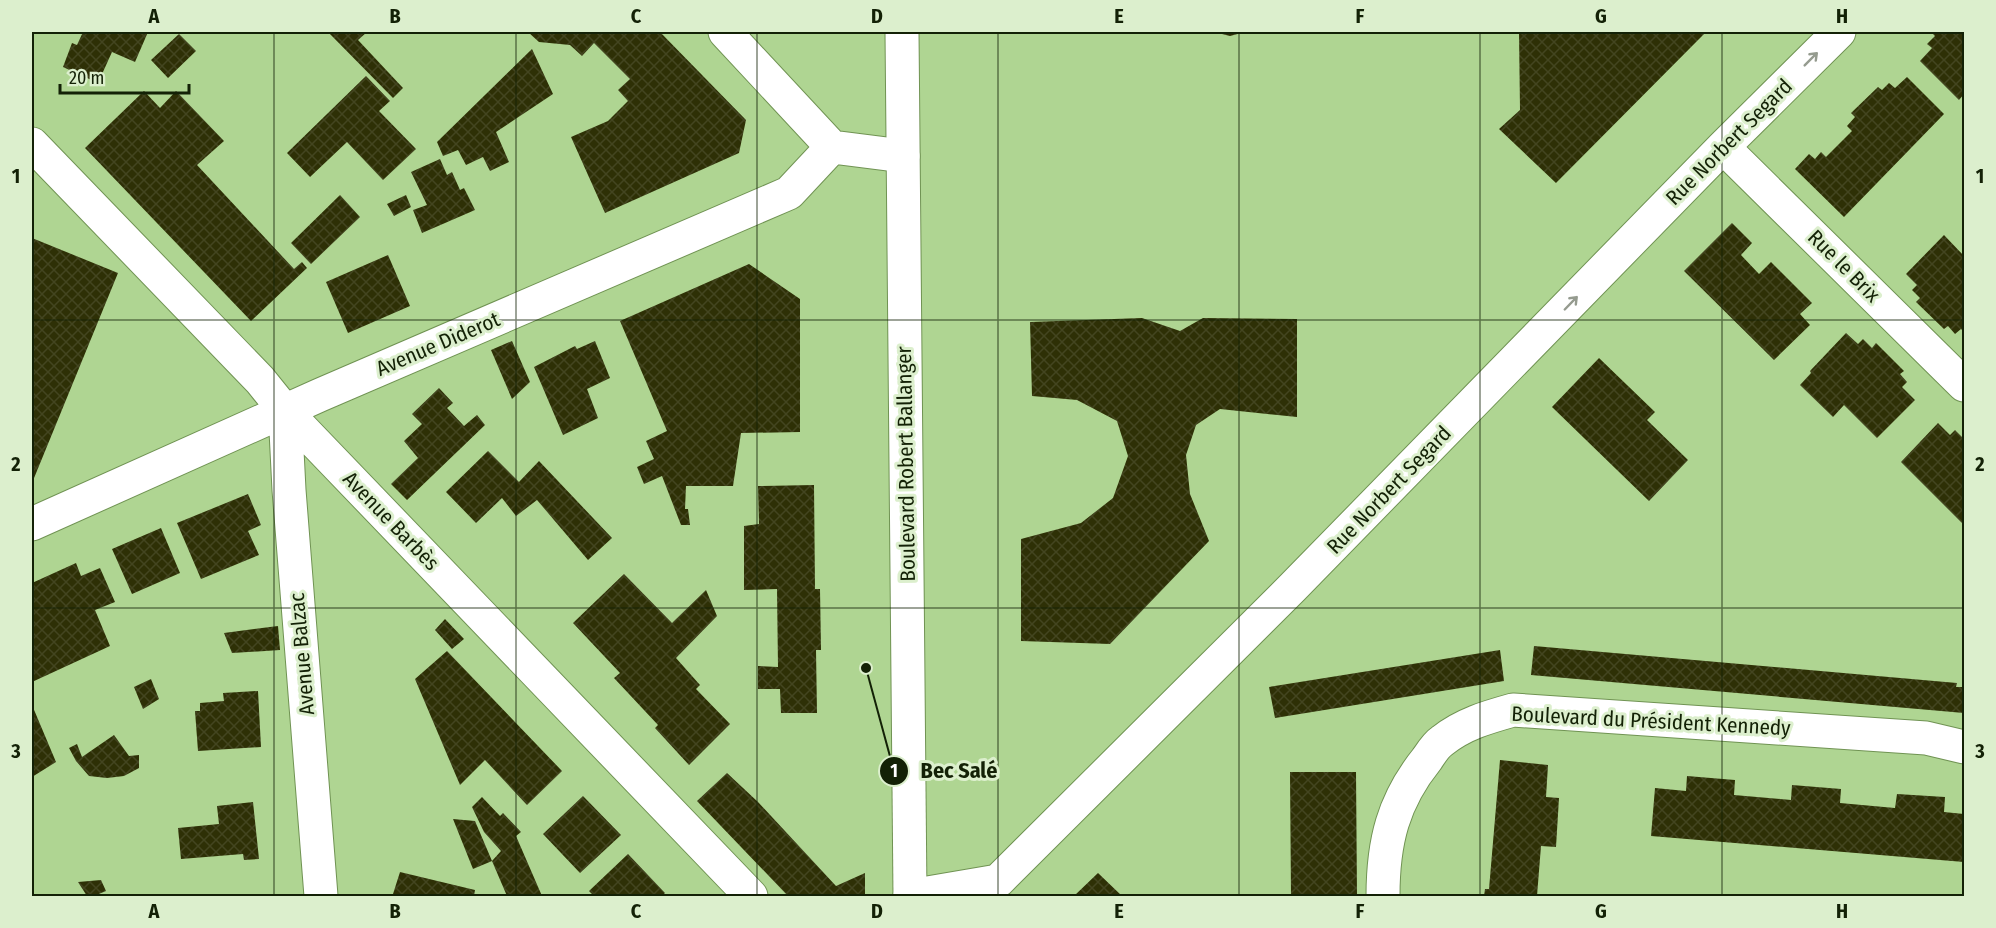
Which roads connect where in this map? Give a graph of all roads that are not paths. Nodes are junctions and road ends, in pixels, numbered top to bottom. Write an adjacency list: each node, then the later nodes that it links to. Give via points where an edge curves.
1 (725, 32): 5 (street)
2 (902, 32): 7 (street, Boulevard Robert Ballanger)
3 (1839, 32): 6 (street, Rue Norbert Segard, one-way to 3)
4 (32, 144): 9 (street, Avenue Barbès, via 260,380)
5 (832, 147): 7 (street); 9 (street, Avenue Diderot, via 789,193)
6 (1723, 147): 8 (street, Rue le Brix); 12 (street, Rue Norbert Segard, one-way to 6, via 998,880 1285,596)
7 (903, 156): 12 (street, Boulevard Robert Ballanger)
8 (1965, 385)
9 (285, 411): 10 (street, Avenue Diderot); 13 (street, Avenue Balzac); 14 (street, Avenue Barbès)
10 (32, 524)
11 (1965, 747): 15 (street, Boulevard du Président Kennedy, via 1926,738 1513,710 1478,719 1441,741 1412,777 1390,825)
12 (910, 896)
13 (321, 897)
14 (752, 897)
15 (1383, 897)

